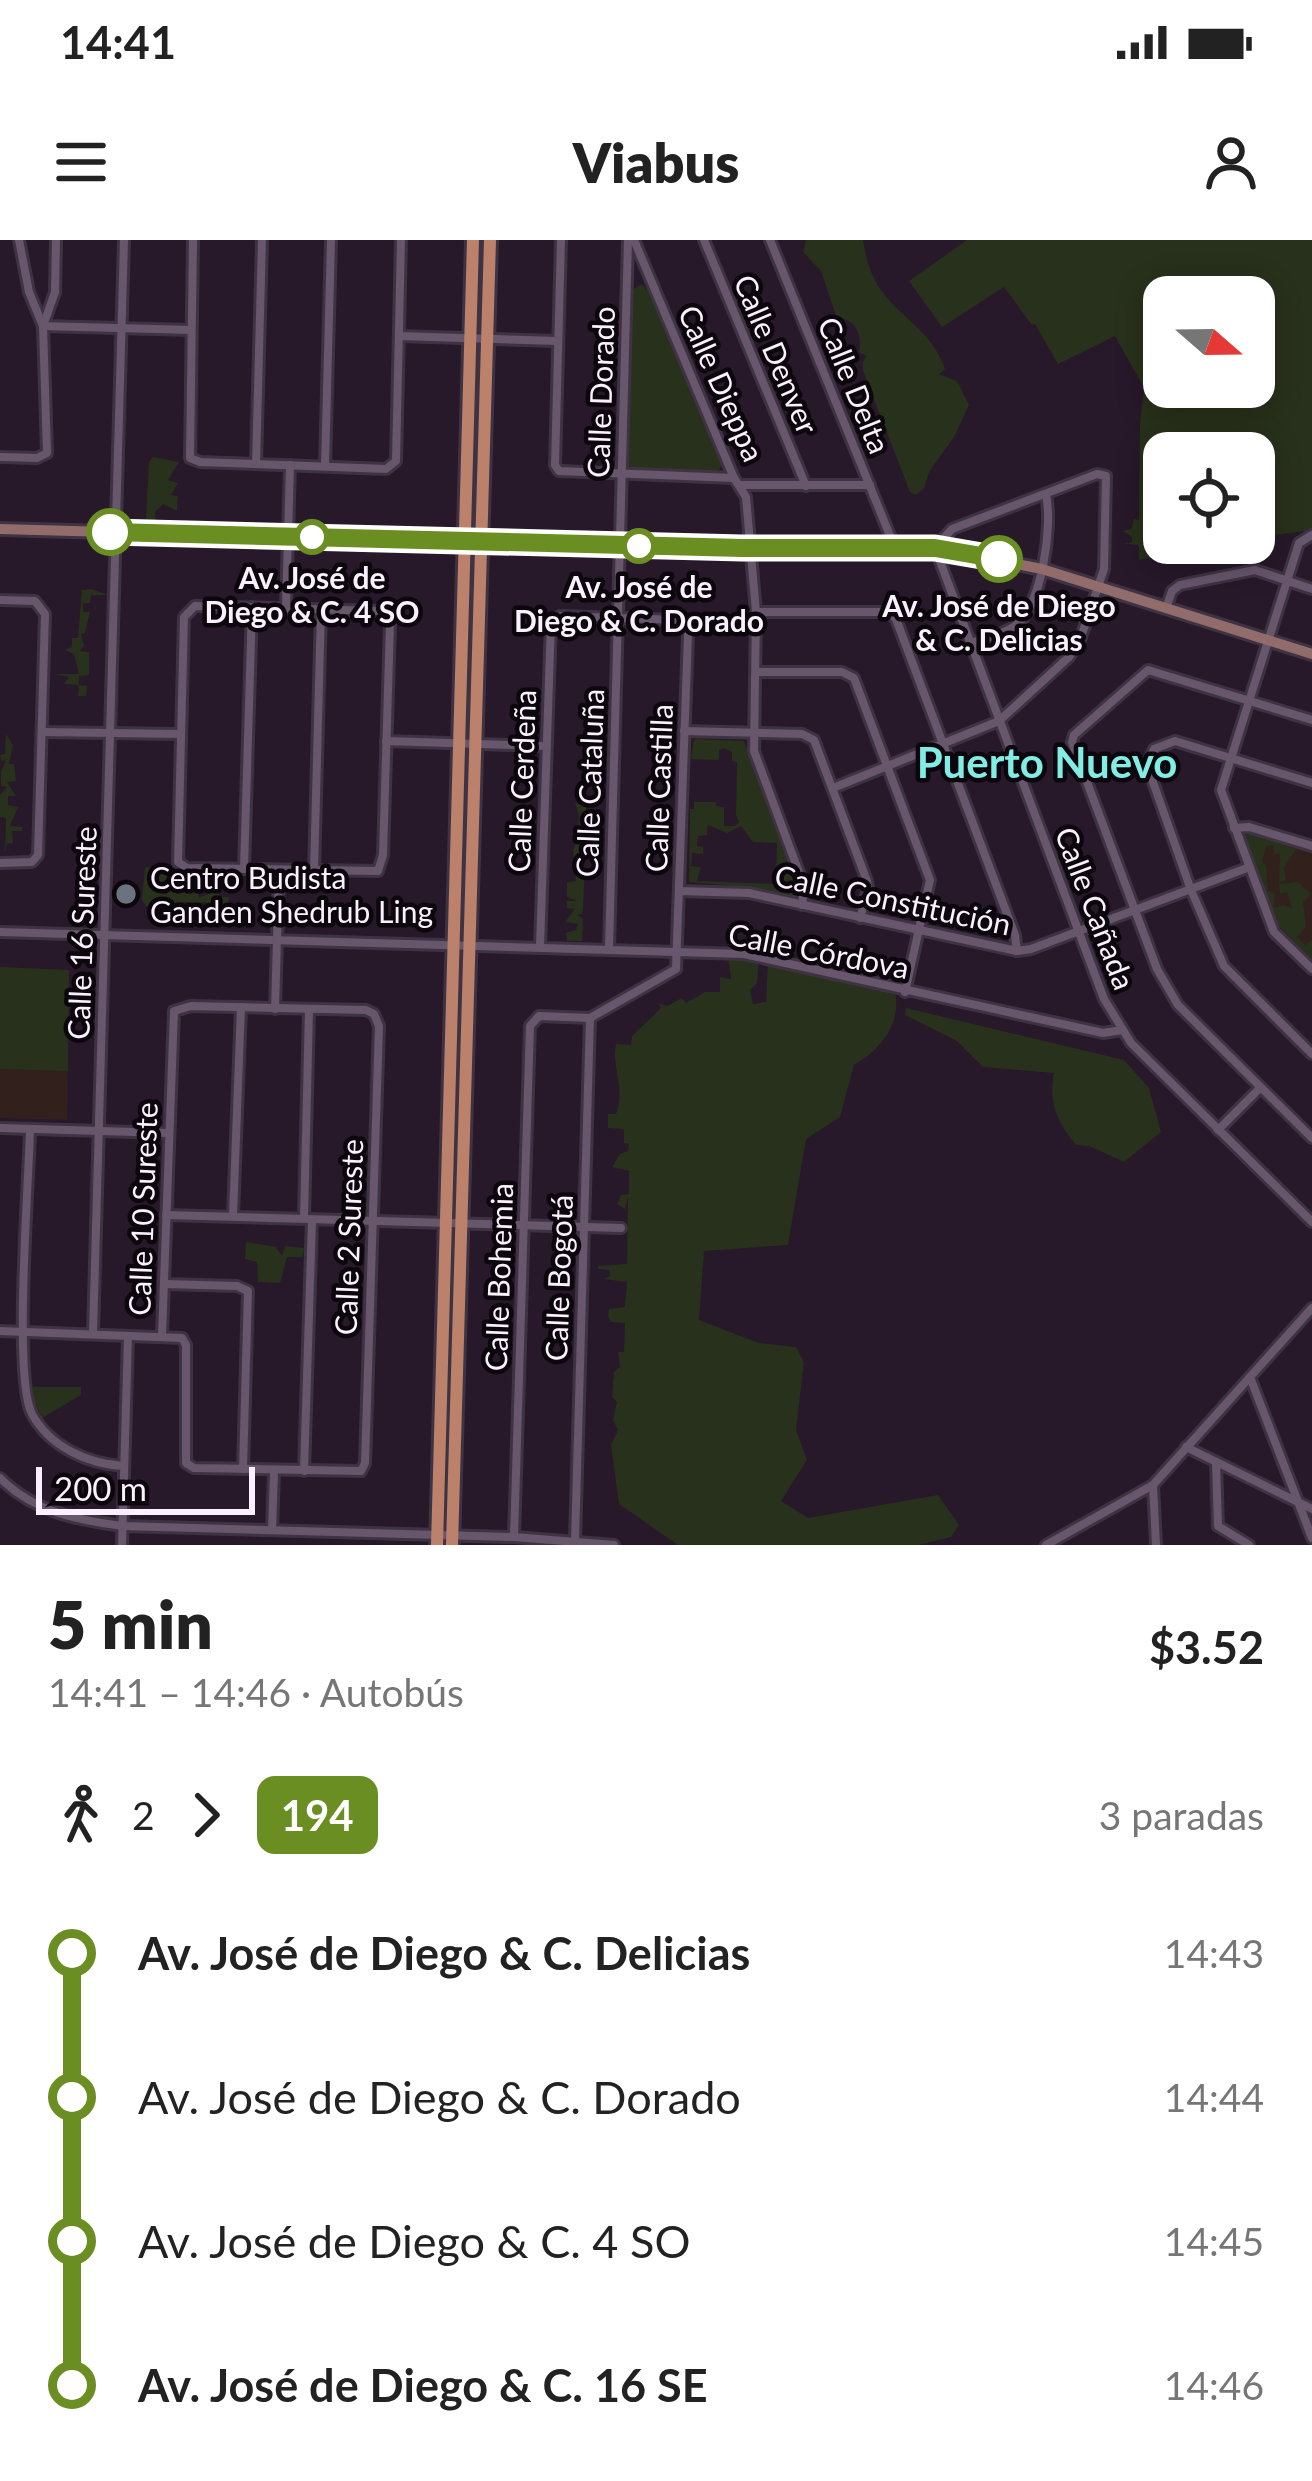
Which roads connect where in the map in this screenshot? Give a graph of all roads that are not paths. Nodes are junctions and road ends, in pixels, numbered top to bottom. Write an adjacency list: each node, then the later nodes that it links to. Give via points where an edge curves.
1 (19, 240): 16 (street)
2 (56, 240): 16 (street, via 55,292)
3 (124, 240): 17 (street, Calle 16 Sureste)
4 (194, 240): 18 (street)
5 (262, 240): 24 (street)
6 (331, 240): 26 (street)
7 (401, 240): 19 (street)
8 (473, 240): 20 (main road)
9 (490, 240): 21 (main road)
10 (561, 240): 22 (street)
11 (631, 240): 14 (street, Calle Dieppa); 15 (street, Calle Dorado)
12 (704, 240): 30 (street, Calle Denver)
13 (770, 240): 29 (street, Calle Delta)
14 (649, 275): 15 (street); 28 (street, Calle Dieppa)
15 (627, 280): 27 (street, Calle Dorado)
16 (43, 326): 17 (street); 23 (street, via 49,446 43,457)
17 (122, 328): 18 (street); 33 (street, Calle 16 Sureste)
18 (191, 329): 24 (street, via 188,449 195,461)
19 (399, 336): 20 (street); 26 (street, via 394,464)
20 (471, 338): 21 (street); 36 (main road)
21 (488, 339): 22 (street); 37 (main road)
22 (557, 340): 27 (street, via 555,465 563,473)
23 (0, 457)
24 (256, 464): 25 (street)
25 (290, 465): 26 (street); 35 (street)
26 (325, 466)
27 (622, 474): 28 (street); 38 (street, Calle Dorado)
28 (738, 482): 30 (street); 39 (street, Calle Dieppa)
29 (870, 484): 30 (street); 40 (street, Calle Delta)
30 (806, 486)
31 (1046, 495): 41 (street, via 952,529); 42 (street); 44 (street, via 1100,474 1108,481)
32 (0, 529): 33 (main road)
33 (116, 532): 35 (main road); 62 (street, Calle 16 Sureste)
34 (1312, 535): 43 (street, via 1299,543)
35 (288, 537): 36 (main road); 48 (street)
36 (465, 541): 37 (main road); 66 (main road)
37 (481, 542): 38 (main road); 67 (main road)
38 (621, 546): 39 (main road); 52 (street, Calle Cataluña)
39 (750, 548): 40 (main road); 51 (street, Calle Dieppa)
40 (896, 548): 41 (main road)
41 (935, 548): 42 (main road); 54 (street, Calle Cañada)
42 (1042, 569): 44 (main road); 54 (street, via 1021,622)
43 (1286, 581): 45 (street); 49 (street, via 1248,570 1180,584); 53 (street)
44 (1099, 587): 49 (main road); 59 (street, via 1073,652)
45 (1312, 589)
46 (0, 600): 61 (street, via 35,601 44,610)
47 (252, 607): 48 (street); 63 (street, via 195,606 184,617); 78 (street)
48 (286, 608): 50 (street)
49 (1166, 608): 53 (main road)
50 (322, 609): 65 (street, via 380,611 389,619); 80 (street)
51 (756, 612): 56 (street, Calle Dieppa); 68 (street, via 889,612)
52 (618, 617): 60 (street, Calle Castilla, via 686,626); 69 (street, Calle Cerdeña, via 551,622); 94 (street, Calle Cataluña)
53 (1267, 640): 55 (main road); 57 (street)
54 (969, 644): 59 (street, Calle Cañada)
55 (1312, 654)
56 (755, 672): 64 (street, Calle Dieppa); 71 (street, via 849,673)
57 (1249, 700): 58 (street); 70 (street); 84 (street, via 1148,670 1074,735)
58 (1312, 720)
59 (999, 721): 68 (street); 88 (street, Calle Cañada)
60 (684, 731): 64 (street); 82 (street, Calle Castilla)
61 (42, 732): 62 (street); 76 (street, via 38,855)
62 (110, 734): 63 (street); 89 (street, Calle 16 Sureste)
63 (179, 734): 78 (street, via 178,862)
64 (754, 734): 73 (street, via 809,735); 83 (street, Calle Dieppa, via 804,886)
65 (386, 740): 66 (street); 80 (street, via 381,868)
66 (458, 742): 67 (street); 91 (main road)
67 (476, 743): 69 (street); 92 (main road)
68 (943, 744): 71 (street); 96 (street)
69 (545, 746): 93 (street, Calle Cerdeña)
70 (1230, 758): 72 (street); 74 (street, via 1221,790); 81 (street, via 1180,741 1150,754 1147,770)
71 (887, 766): 73 (street); 86 (street, via 929,876)
72 (1312, 783)
73 (833, 788): 85 (street, via 868,889)
74 (1234, 828): 75 (street); 77 (street)
75 (1312, 846)
76 (0, 863)
77 (1247, 868): 81 (street, Calle Constitución); 97 (street, via 1274,932)
78 (244, 869): 79 (street)
79 (279, 871): 80 (street); 90 (street)
80 (314, 872)
81 (1191, 890): 84 (street, Calle Constitución); 104 (street, via 1224,966)
82 (679, 891): 83 (street, Calle Constitución); 95 (street, Calle Castilla)
83 (802, 905): 85 (street, Calle Constitución)
84 (1135, 910): 88 (street, Calle Constitución); 105 (street, via 1178,1005)
85 (860, 918): 86 (street, Calle Constitución)
86 (919, 931): 96 (street, Calle Constitución); 98 (street)
87 (0, 932): 89 (street)
88 (1078, 932): 96 (street, Calle Constitución); 103 (street, Calle Cañada)
89 (106, 935): 90 (street); 109 (street, Calle 16 Sureste)
90 (277, 940): 91 (street); 100 (street)
91 (453, 944): 92 (street); 117 (main road)
92 (470, 945): 93 (street); 118 (main road)
93 (540, 947): 94 (street)
94 (609, 949): 95 (street)
95 (678, 951): 98 (street, Calle Córdova, via 744,954); 102 (street, via 676,969)
96 (1017, 951)
97 (1312, 970)
98 (905, 992): 103 (street, Calle Córdova, via 1103,1033)
99 (241, 1007): 100 (street); 110 (street, Calle 10 Sureste, via 173,1011); 113 (street)
100 (274, 1009): 101 (street)
101 (310, 1010): 114 (street); 115 (street, Calle 2 Sureste, via 370,1012 379,1022)
102 (590, 1018): 119 (street, Calle Bohemia, via 532,1019); 120 (street, Calle Bogotá)
103 (1122, 1030): 108 (street, Calle Cañada)
104 (1312, 1054)
105 (1260, 1088): 108 (street); 111 (street)
106 (0, 1129): 107 (street)
107 (30, 1130): 109 (street); 125 (street)
108 (1218, 1130): 116 (street, Calle Cañada)
109 (99, 1131): 110 (street); 126 (street, Calle 16 Sureste)
110 (167, 1133): 112 (street, Calle 10 Sureste)
111 (1312, 1138)
112 (166, 1215): 113 (street); 122 (street, Calle 10 Sureste)
113 (233, 1216): 114 (street)
114 (308, 1219): 115 (street); 134 (street)
115 (373, 1220): 117 (street); 134 (street, Calle 2 Sureste, via 364,1467)
116 (1312, 1222)
117 (446, 1223): 118 (street); 145 (main road)
118 (462, 1223): 119 (street); 146 (main road)
119 (523, 1225): 120 (street); 143 (street, Calle Bohemia)
120 (583, 1227): 121 (street); 147 (street, Calle Bogotá)
121 (621, 1228)
122 (164, 1284): 128 (street, Calle 10 Sureste); 133 (street, via 246,1289)
123 (1312, 1308): 129 (street)
124 (0, 1331): 125 (street)
125 (24, 1332): 126 (street); 132 (street, via 33,1415 72,1453)
126 (94, 1334): 127 (street)
127 (128, 1336): 128 (street); 132 (street)
128 (162, 1336): 133 (street, Calle 10 Sureste, via 186,1345 186,1460 194,1468)
129 (1250, 1376): 130 (street); 139 (street)
130 (1186, 1447): 131 (street); 137 (street)
131 (1216, 1462): 139 (street); 152 (street, via 1220,1530)
132 (124, 1466): 141 (street)
133 (243, 1469): 135 (street)
134 (304, 1471): 135 (street)
135 (274, 1472): 142 (street)
136 (0, 1478): 141 (street, via 46,1510)
137 (1153, 1485): 150 (street); 151 (street)
138 (1312, 1490): 139 (street)
139 (1300, 1503): 140 (street); 144 (street)
140 (1312, 1509)
141 (123, 1526): 142 (street); 148 (street)
142 (272, 1530): 145 (street)
143 (514, 1537): 146 (street); 147 (street)
144 (1312, 1538)
145 (437, 1540): 146 (street)
146 (452, 1540)
147 (575, 1540): 149 (street)
148 (122, 1545)
149 (614, 1545)
150 (1046, 1545)
151 (1156, 1545)
152 (1249, 1545)

